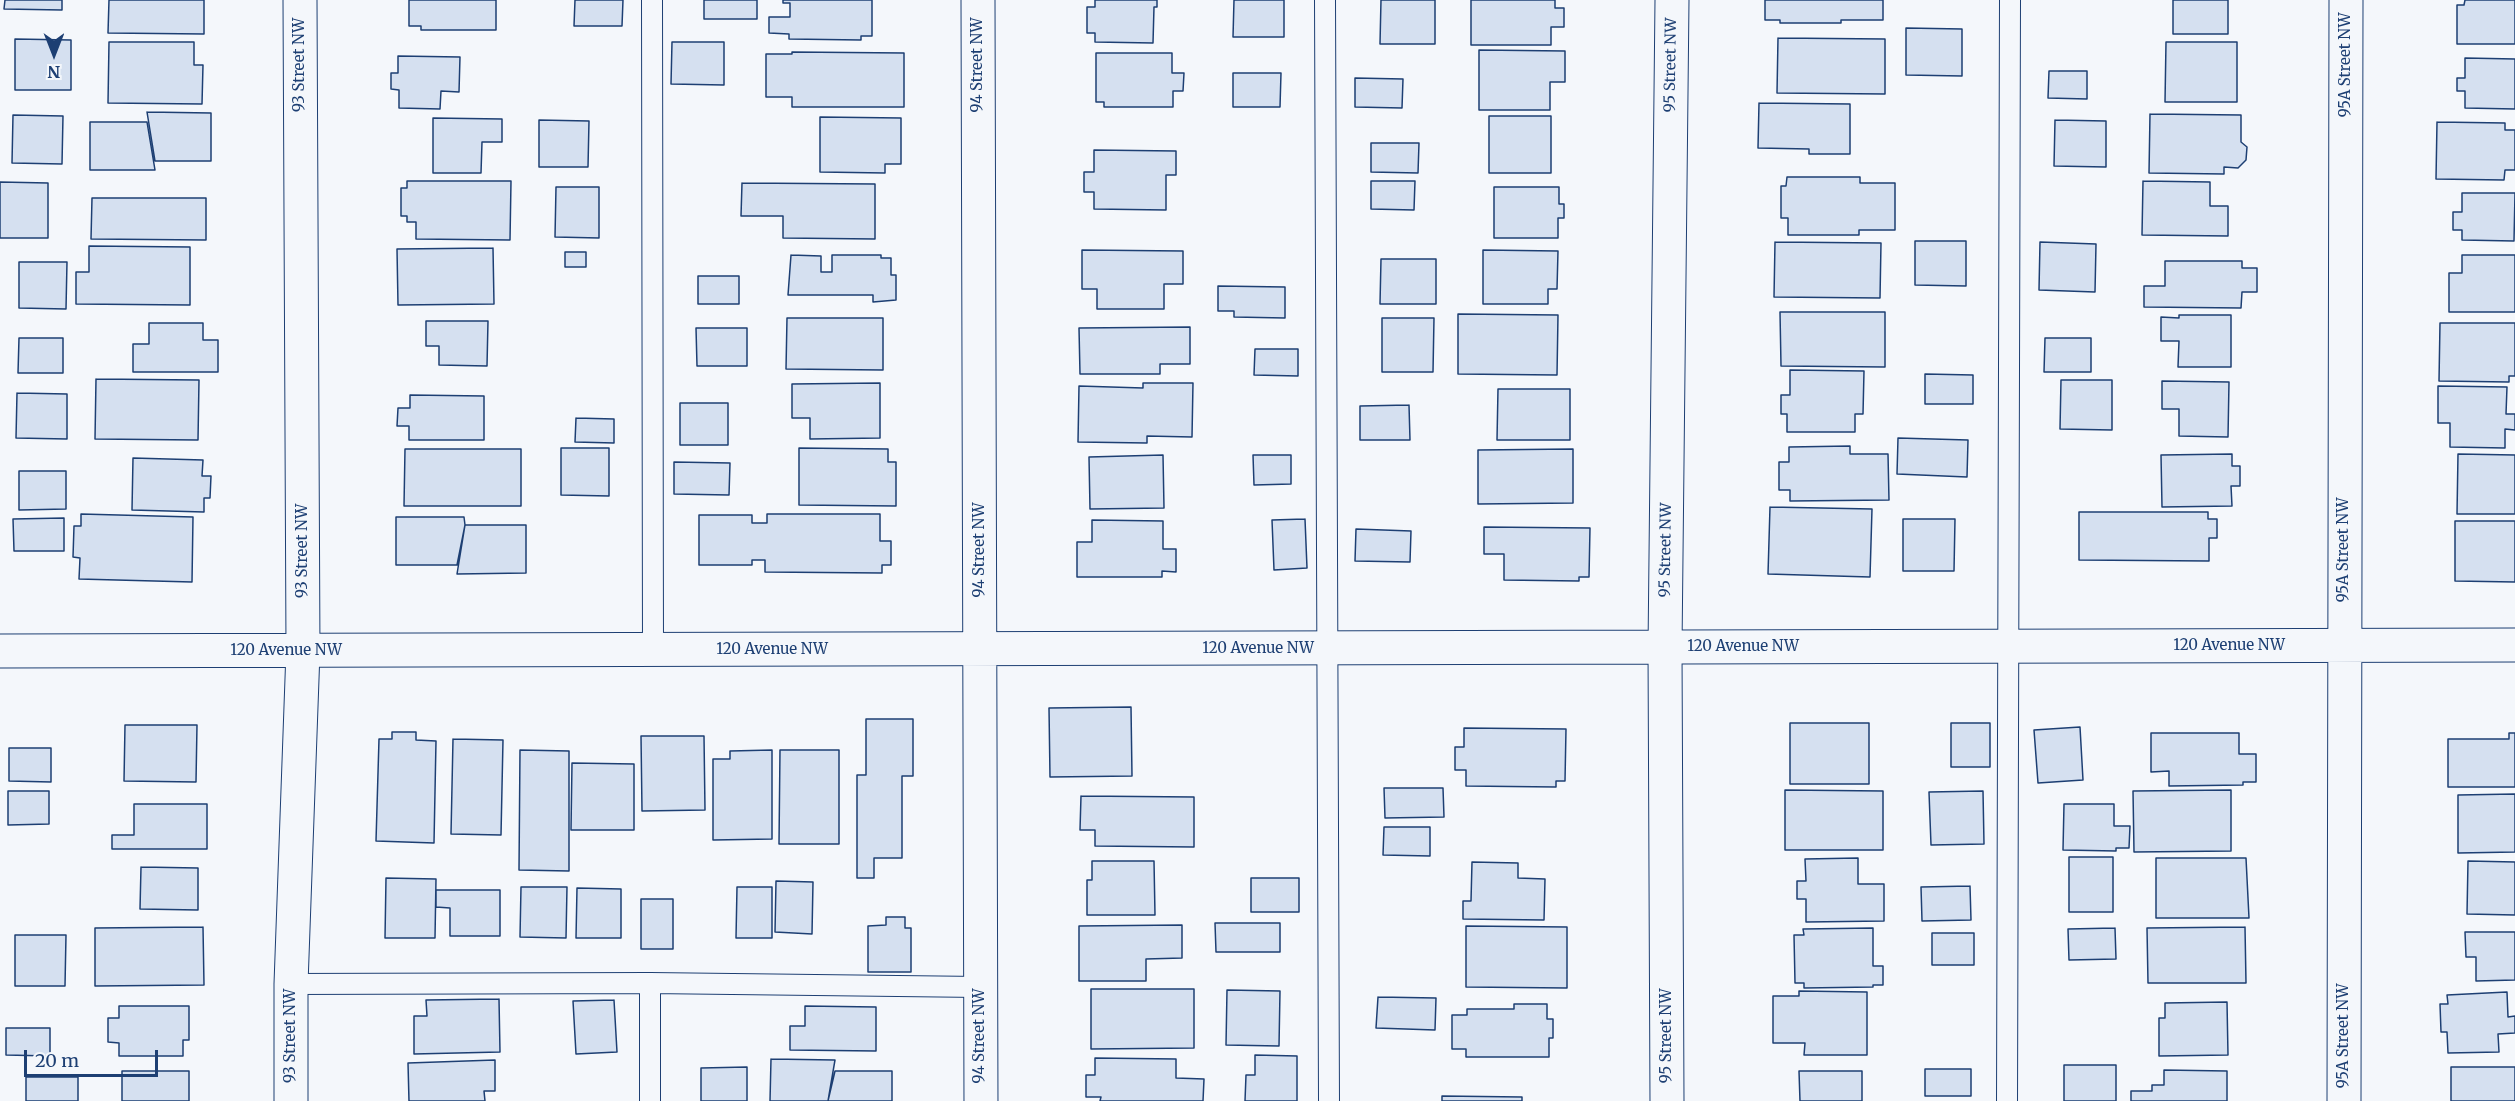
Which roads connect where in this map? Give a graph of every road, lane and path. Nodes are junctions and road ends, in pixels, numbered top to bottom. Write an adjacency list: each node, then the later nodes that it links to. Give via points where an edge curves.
1 (300, 0): 16 (street, 93 Street NW)
2 (652, 0): 13 (lane)
3 (978, 0): 14 (street, 94 Street NW)
4 (1325, 0): 12 (lane)
5 (1672, 0): 11 (street, 95 Street NW)
6 (2010, 0): 10 (lane)
7 (2346, 0): 9 (street, 95A Street NW)
8 (2515, 645): 9 (street, 120 Avenue NW)
9 (2344, 646): 10 (street, 120 Avenue NW); 26 (street, 95A Street NW)
10 (2006, 647): 11 (street, 120 Avenue NW); 25 (lane)
11 (1665, 648): 12 (street, 120 Avenue NW); 24 (street, 95 Street NW)
12 (1328, 649): 14 (street, 120 Avenue NW); 23 (lane)
13 (653, 650): 14 (street, 120 Avenue NW); 16 (street, 120 Avenue NW)
14 (980, 650): 19 (street, 94 Street NW)
15 (0, 651): 16 (street, 120 Avenue NW)
16 (303, 651): 18 (street, 93 Street NW)
17 (651, 983): 18 (lane); 19 (lane); 21 (lane)
18 (291, 984): 20 (street, 93 Street NW)
19 (980, 987): 22 (street, 94 Street NW)
20 (291, 1101)
21 (650, 1101)
22 (981, 1101)
23 (1329, 1101)
24 (1667, 1101)
25 (2007, 1101)
26 (2344, 1101)

